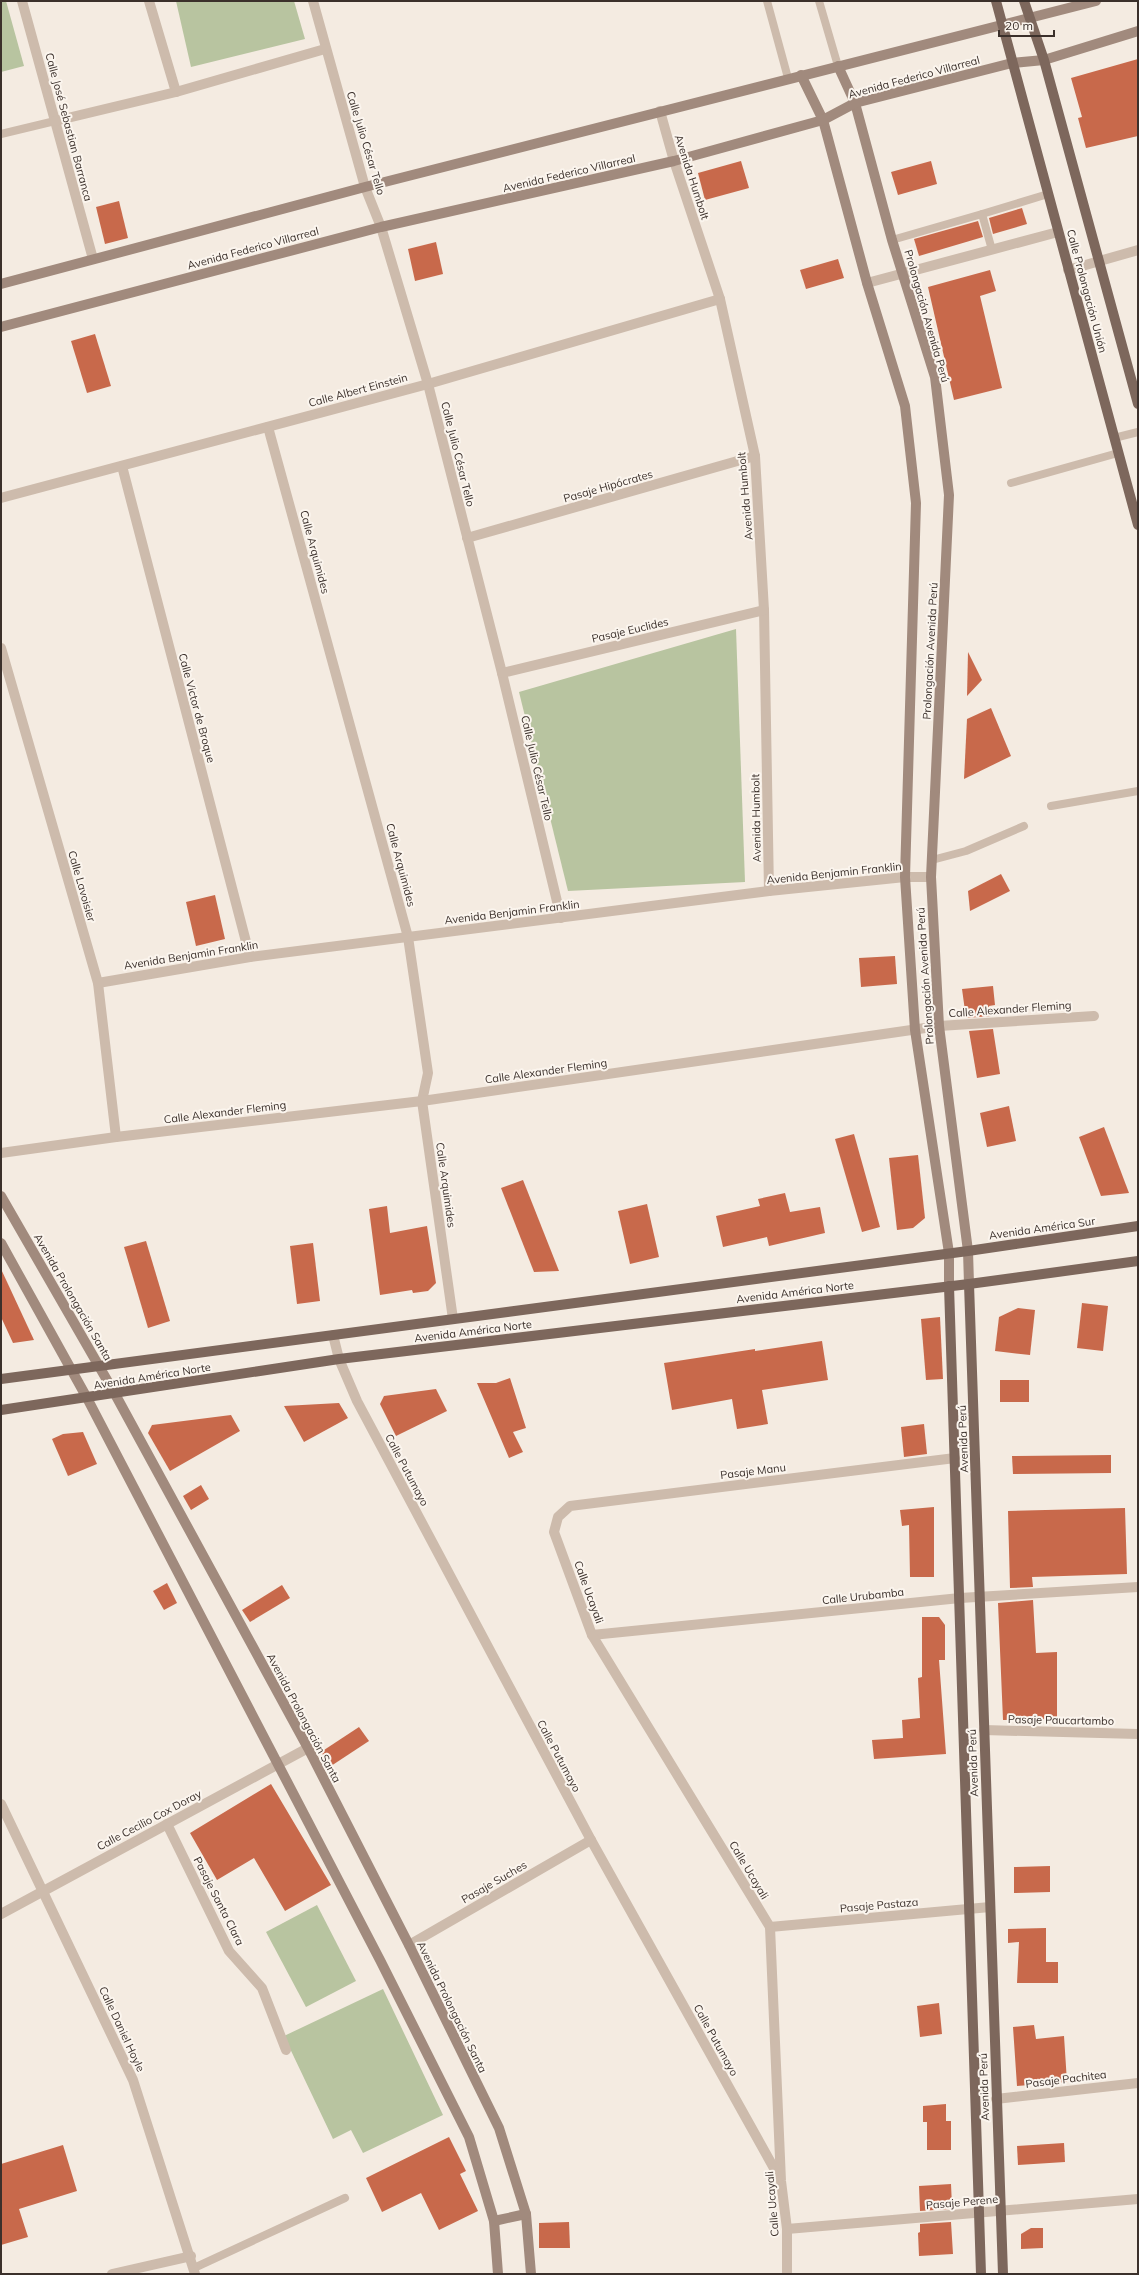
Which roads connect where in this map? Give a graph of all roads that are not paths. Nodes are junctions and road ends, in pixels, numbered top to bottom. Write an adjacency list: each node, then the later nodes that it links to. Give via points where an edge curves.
1 (22, 1): 22 (street, Calle José Sebastian Barranca)
2 (149, 1): 18 (street)
3 (313, 1): 12 (street, Calle Julio César Tello)
4 (767, 1): 17 (lane)
5 (819, 1): 15 (lane)
6 (996, 1): 10 (main road, Calle Prolongación Unión)
7 (1024, 1): 9 (main road, Calle Prolongación Unión)
8 (1096, 1): 9 (street)
9 (1029, 18): 10 (street); 13 (main road, Calle Prolongación Unión)
10 (1002, 25): 14 (main road, Calle Prolongación Unión); 15 (street)
11 (1138, 31): 13 (street, Avenida Federico Villarreal)
12 (326, 50): 18 (street); 25 (street, Calle Julio César Tello)
13 (1044, 60): 14 (street, Avenida Federico Villarreal); 34 (main road, Calle Prolongación Unión)
14 (1012, 63): 19 (street, Avenida Federico Villarreal); 26 (main road, Calle Prolongación Unión)
15 (838, 66): 16 (street); 19 (street, Prolongación Avenida Perú)
16 (801, 75): 17 (street); 21 (street, Prolongación Avenida Perú)
17 (788, 78): 20 (street)
18 (176, 92): 22 (street)
19 (855, 103): 21 (street, Avenida Federico Villarreal); 30 (street, Prolongación Avenida Perú)
20 (660, 112): 24 (street, Avenida Humbolt); 25 (street)
21 (823, 120): 24 (street, Avenida Federico Villarreal); 37 (street, Prolongación Avenida Perú)
22 (55, 121): 23 (lane); 33 (street, Calle José Sebastian Barranca)
23 (1, 134)
24 (674, 162): 28 (street, Avenida Federico Villarreal); 39 (street, Avenida Humbolt)
25 (365, 187): 28 (street, Calle Julio César Tello); 33 (street)
26 (1048, 194): 27 (lane); 29 (main road, Calle Prolongación Unión)
27 (982, 214): 30 (lane); 31 (lane)
28 (380, 227): 40 (street, Avenida Federico Villarreal); 41 (street, Calle Julio César Tello)
29 (1058, 232): 31 (street); 35 (main road, Calle Prolongación Unión)
30 (892, 240): 36 (street, Prolongación Avenida Perú)
31 (992, 250): 36 (street)
32 (1138, 250): 34 (street)
33 (92, 259): 38 (street)
34 (1100, 262): 35 (street); 42 (main road, Calle Prolongación Unión)
35 (1068, 270): 45 (main road, Calle Prolongación Unión)
36 (903, 273): 37 (street); 59 (street, Prolongación Avenida Perú, via 935,377 949,495)
37 (867, 283): 60 (street, Prolongación Avenida Perú, via 905,406 916,503)
38 (1, 284)
39 (720, 299): 41 (street, Calle Albert Einstein); 47 (street, Avenida Humbolt)
40 (1, 327)
41 (428, 384): 43 (street, Calle Albert Einstein); 52 (street, Calle Julio César Tello)
42 (1138, 404)
43 (268, 426): 48 (street, Calle Albert Einstein); 64 (street, Calle Arquimides)
44 (1138, 432): 45 (lane)
45 (1114, 438): 46 (main road, Calle Prolongación Unión)
46 (1118, 453): 49 (lane); 51 (main road, Calle Prolongación Unión)
47 (755, 456): 52 (street, Pasaje Hipócrates); 53 (street, Avenida Humbolt)
48 (122, 466): 50 (street, Calle Albert Einstein); 65 (street, Calle Victor de Broque)
49 (1011, 483)
50 (1, 498)
51 (1137, 519)
52 (467, 538): 55 (street, Calle Julio César Tello)
53 (764, 610): 55 (street, Pasaje Euclides); 62 (street, Avenida Humbolt)
54 (1, 648): 66 (street, Calle Lavoisier)
55 (502, 673): 63 (street, Calle Julio César Tello)
56 (1138, 791): 57 (lane)
57 (1051, 806)
58 (1024, 826): 59 (lane, via 966,851)
59 (932, 860): 61 (street, Prolongación Avenida Perú)
60 (905, 877): 61 (street, Avenida Benjamin Franklin); 62 (street, Avenida Benjamin Franklin); 69 (street, Prolongación Avenida Perú)
61 (931, 877): 68 (street, Prolongación Avenida Perú)
62 (769, 891): 63 (street, Avenida Benjamin Franklin)
63 (561, 918): 64 (street, Avenida Benjamin Franklin)
64 (408, 937): 65 (street, Avenida Benjamin Franklin); 70 (street, Calle Arquimides, via 428,1073)
65 (250, 957): 66 (street, Avenida Benjamin Franklin)
66 (98, 982): 71 (street, Calle Lavoisier)
67 (1094, 1016): 68 (street, Calle Alexander Fleming)
68 (939, 1026): 69 (street, Calle Alexander Fleming); 76 (street, Prolongación Avenida Perú)
69 (914, 1030): 70 (street, Calle Alexander Fleming); 77 (street, Prolongación Avenida Perú)
70 (422, 1101): 71 (street, Calle Alexander Fleming); 81 (street, Calle Arquimides)
71 (116, 1137): 72 (street, Calle Alexander Fleming)
72 (1, 1153)
73 (1, 1196): 84 (street, Avenida Prolongación Santa)
74 (1138, 1226): 76 (main road, Avenida América Sur)
75 (1, 1243): 85 (street)
76 (968, 1251): 77 (main road, Avenida América Sur); 79 (street, Avenida Perú)
77 (949, 1253): 80 (street, Avenida Perú); 81 (main road, Avenida América Norte)
78 (1138, 1261): 79 (main road)
79 (969, 1284): 80 (main road); 93 (main road, Avenida Perú)
80 (950, 1286): 83 (main road, Avenida América Norte); 90 (main road, Avenida Perú)
81 (453, 1319): 82 (main road, Avenida América Norte)
82 (333, 1334): 83 (street, Calle Putumayo); 84 (main road, Avenida América Norte)
83 (339, 1358): 87 (main road, Avenida América Norte); 102 (street, Calle Putumayo, via 357,1401)
84 (98, 1366): 85 (main road, Avenida América Norte); 87 (street, Avenida Prolongación Santa)
85 (72, 1369): 86 (main road, Avenida América Norte); 88 (street)
86 (1, 1379)
87 (115, 1394): 88 (main road, Avenida América Norte); 98 (street, Avenida Prolongación Santa)
88 (87, 1398): 89 (main road, Avenida América Norte); 99 (street)
89 (1, 1410)
90 (954, 1458): 91 (street, Pasaje Manu, via 570,1506); 94 (main road, Avenida Perú)
91 (558, 1517): 95 (street, Calle Ucayali, via 554,1532)
92 (1138, 1587): 93 (street, Calle Urubamba)
93 (981, 1597): 94 (street, Calle Urubamba); 96 (main road, Avenida Perú)
94 (960, 1598): 95 (street, Calle Urubamba); 105 (main road, Avenida Perú)
95 (592, 1635): 107 (street, Calle Ucayali)
96 (984, 1730): 97 (street, Pasaje Paucartambo); 104 (main road, Avenida Perú)
97 (1138, 1734)
98 (308, 1748): 99 (street, Calle Cecilio Cox Doray); 108 (street, Avenida Prolongación Santa)
99 (278, 1764): 101 (street, Calle Cecilio Cox Doray); 118 (street, via 469,2137)
100 (1, 1804): 103 (street, Calle Daniel Hoyle)
101 (167, 1824): 103 (street, Calle Cecilio Cox Doray); 109 (street, Pasaje Santa Clara, via 229,1950 262,1988)
102 (591, 1840): 108 (street, Pasaje Suches); 112 (street, Calle Putumayo)
103 (44, 1891): 106 (street, Calle Cecilio Cox Doray); 120 (street, Calle Daniel Hoyle, via 133,2080)
104 (990, 1907): 105 (street, Pasaje Pastaza); 111 (main road, Avenida Perú)
105 (969, 1909): 107 (street, Pasaje Pastaza); 116 (main road, Avenida Perú)
106 (1, 1914)
107 (770, 1927): 112 (street, Calle Ucayali)
108 (409, 1945): 117 (street, Avenida Prolongación Santa, via 499,2128)
109 (286, 2050)
110 (1138, 2082): 111 (street, Pasaje Pachitea)
111 (996, 2099): 115 (main road, Avenida Perú)
112 (781, 2181): 119 (street, Calle Ucayali)
113 (345, 2198): 121 (lane)
114 (1138, 2199): 115 (street, Pasaje Perene)
115 (1001, 2210): 116 (street, Pasaje Perene); 127 (main road, Avenida Perú)
116 (979, 2212): 119 (street, Pasaje Perene); 126 (main road, Avenida Perú)
117 (526, 2214): 118 (street); 124 (street, Avenida Prolongación Santa)
118 (494, 2221): 123 (street)
119 (787, 2229): 125 (street, Calle Ucayali)
120 (191, 2256): 121 (street, Calle Daniel Hoyle); 122 (street)
121 (195, 2271)
122 (112, 2274)
123 (498, 2274)
124 (531, 2274)
125 (787, 2274)
126 (981, 2274)
127 (1003, 2274)

